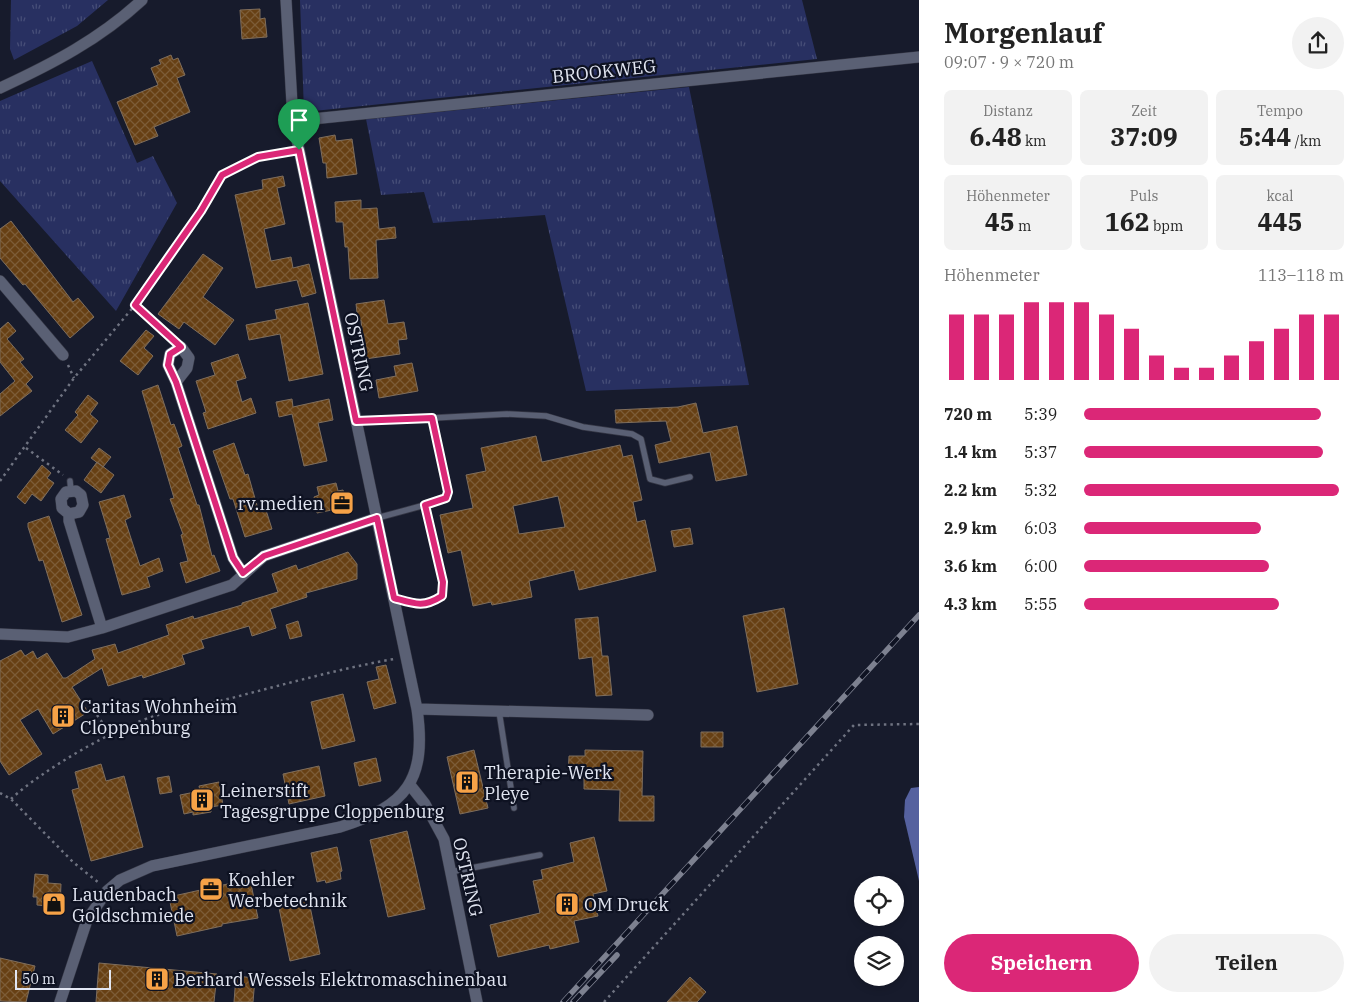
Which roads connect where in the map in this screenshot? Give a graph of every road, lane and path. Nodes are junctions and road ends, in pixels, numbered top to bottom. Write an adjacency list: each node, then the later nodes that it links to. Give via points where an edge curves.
1 (142, 0): 4 (street, via 120,21 82,47)
2 (286, 0): 5 (street, OSTRING)
3 (919, 57): 5 (street, BROOKWEG)
4 (0, 88)
5 (293, 121): 6 (street, OSTRING)
6 (299, 150): 8 (path, via 258,157 222,175 201,211); 13 (street, OSTRING)
7 (0, 281): 10 (street)
8 (135, 305): 9 (path); 14 (path, via 74,378)
9 (181, 347): 11 (street, via 189,358 187,368); 11 (street, via 170,354 168,365)
10 (63, 355)
11 (176, 382): 21 (street, via 233,558)
12 (432, 418): 13 (lane); 15 (lane, via 507,414 546,416 583,427 632,434 641,439 650,479 665,483); 18 (lane, via 448,492 441,501)
13 (356, 421): 20 (street, OSTRING)
14 (26, 448): 16 (path); 17 (path)
15 (690, 477)
16 (0, 481)
17 (70, 486): 19 (street, via 61,499 62,508); 19 (street, via 81,495 83,505 79,512)
18 (425, 505): 20 (lane); 22 (lane, via 443,582 442,596 430,604)
19 (69, 514): 23 (street)
20 (377, 518): 21 (street, via 264,556); 22 (street, OSTRING)
21 (243, 573): 23 (street, via 232,585)
22 (394, 598): 25 (street, OSTRING)
23 (102, 628): 24 (street, via 62,638)
24 (0, 634)
25 (405, 657): 26 (street, OSTRING); 31 (path, via 157,715)
26 (417, 709): 27 (street); 32 (street, OSTRING, via 421,735 418,761)
27 (499, 711): 29 (street); 35 (lane)
28 (97, 715): 31 (path)
29 (648, 715)
30 (919, 724): 41 (path, via 854,726)
31 (111, 735): 34 (path, via 26,785)
32 (410, 785): 37 (street, OSTRING, via 425,804 444,839); 38 (street, via 390,805 369,818 340,827 152,866 120,880)
33 (0, 793): 34 (path)
34 (11, 799): 38 (path, via 73,862)
35 (514, 808)
36 (540, 854): 37 (lane)
37 (450, 872): 40 (street, OSTRING)
38 (107, 891): 39 (street, via 87,920)
39 (60, 1002)
40 (477, 1002)
41 (604, 1002)

